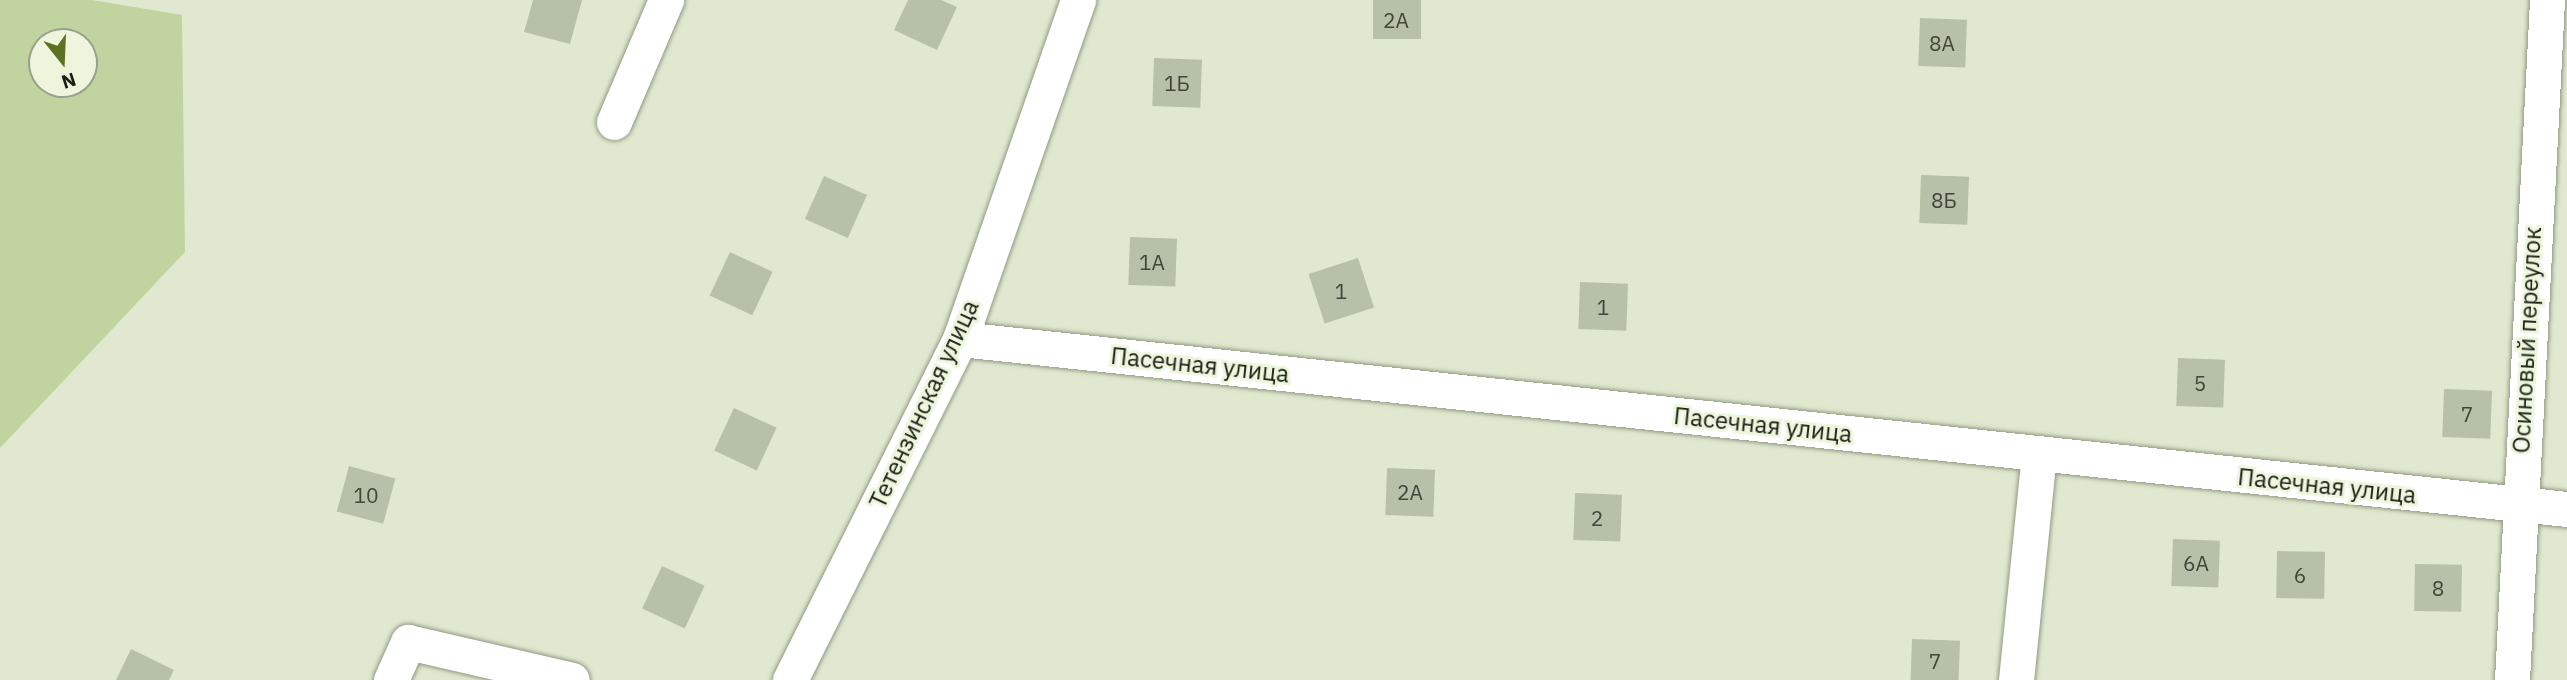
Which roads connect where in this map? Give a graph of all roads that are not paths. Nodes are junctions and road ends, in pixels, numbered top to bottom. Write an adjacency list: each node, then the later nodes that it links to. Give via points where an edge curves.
1 (666, 0): 4 (street)
2 (1078, 0): 5 (street, Тетензинская улица)
3 (2547, 0): 7 (street, Осиновый переулок)
4 (614, 122)
5 (960, 339): 6 (street, Пасечная улица); 11 (street, Тетензинская улица)
6 (2039, 455): 7 (street, Пасечная улица); 12 (street)
7 (2518, 506): 8 (street, Пасечная улица); 13 (street, Осиновый переулок)
8 (2567, 509)
9 (391, 680): 10 (street, via 408,642)
10 (572, 680)
11 (790, 680)
12 (2016, 680)
13 (2512, 680)

